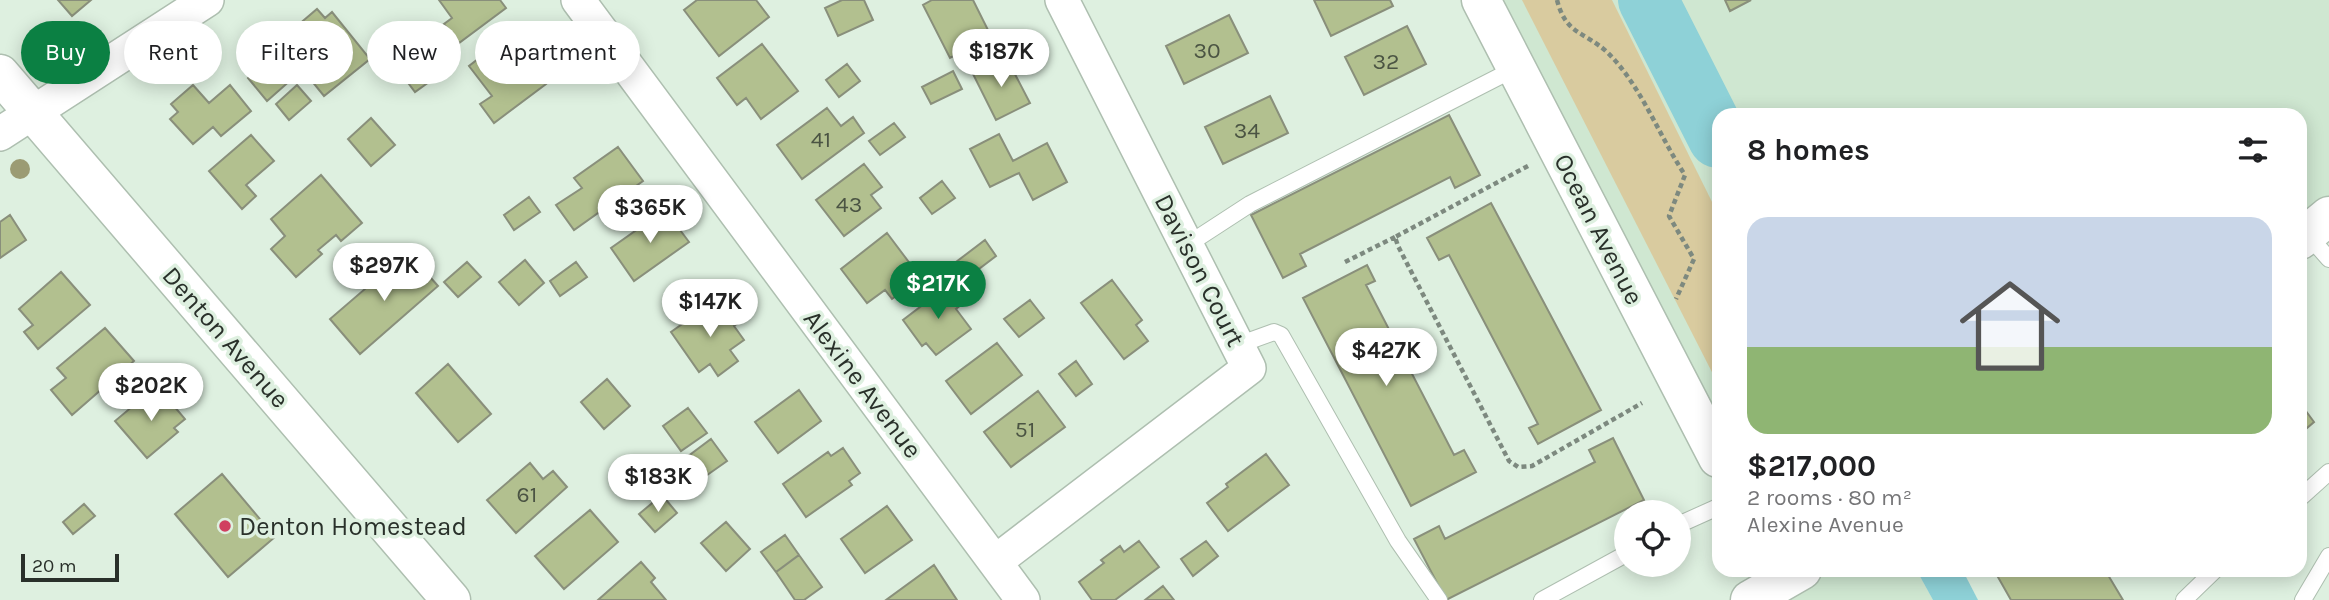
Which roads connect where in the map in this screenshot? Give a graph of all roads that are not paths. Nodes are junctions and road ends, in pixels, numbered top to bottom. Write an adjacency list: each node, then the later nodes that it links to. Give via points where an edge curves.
1 (206, 0): 7 (street)
2 (578, 0): 18 (street, Alexine Avenue)
3 (1062, 0): 9 (street, Davison Court)
4 (1481, 0): 5 (street, Ocean Avenue)
5 (1516, 68): 9 (lane, via 1250,204); 11 (street, Ocean Avenue)
6 (0, 74): 7 (street, Denton Avenue)
7 (33, 112): 8 (street); 20 (street, Denton Avenue)
8 (0, 134)
9 (1187, 245): 10 (street, Davison Court)
10 (1238, 345): 18 (street, Davison Court, via 1250,368); 22 (lane, via 1274,332 1281,335 1398,541)
11 (1712, 446)
12 (2329, 472): 13 (lane)
13 (2307, 492)
14 (1712, 510): 15 (lane)
15 (1691, 519)
16 (2329, 556): 25 (lane)
17 (1614, 561): 23 (lane)
18 (995, 562): 21 (street, Alexine Avenue)
19 (2208, 577): 24 (lane)
20 (452, 600)
21 (1023, 600)
22 (1439, 600)
23 (1542, 600)
24 (2184, 600)
25 (2303, 600)

